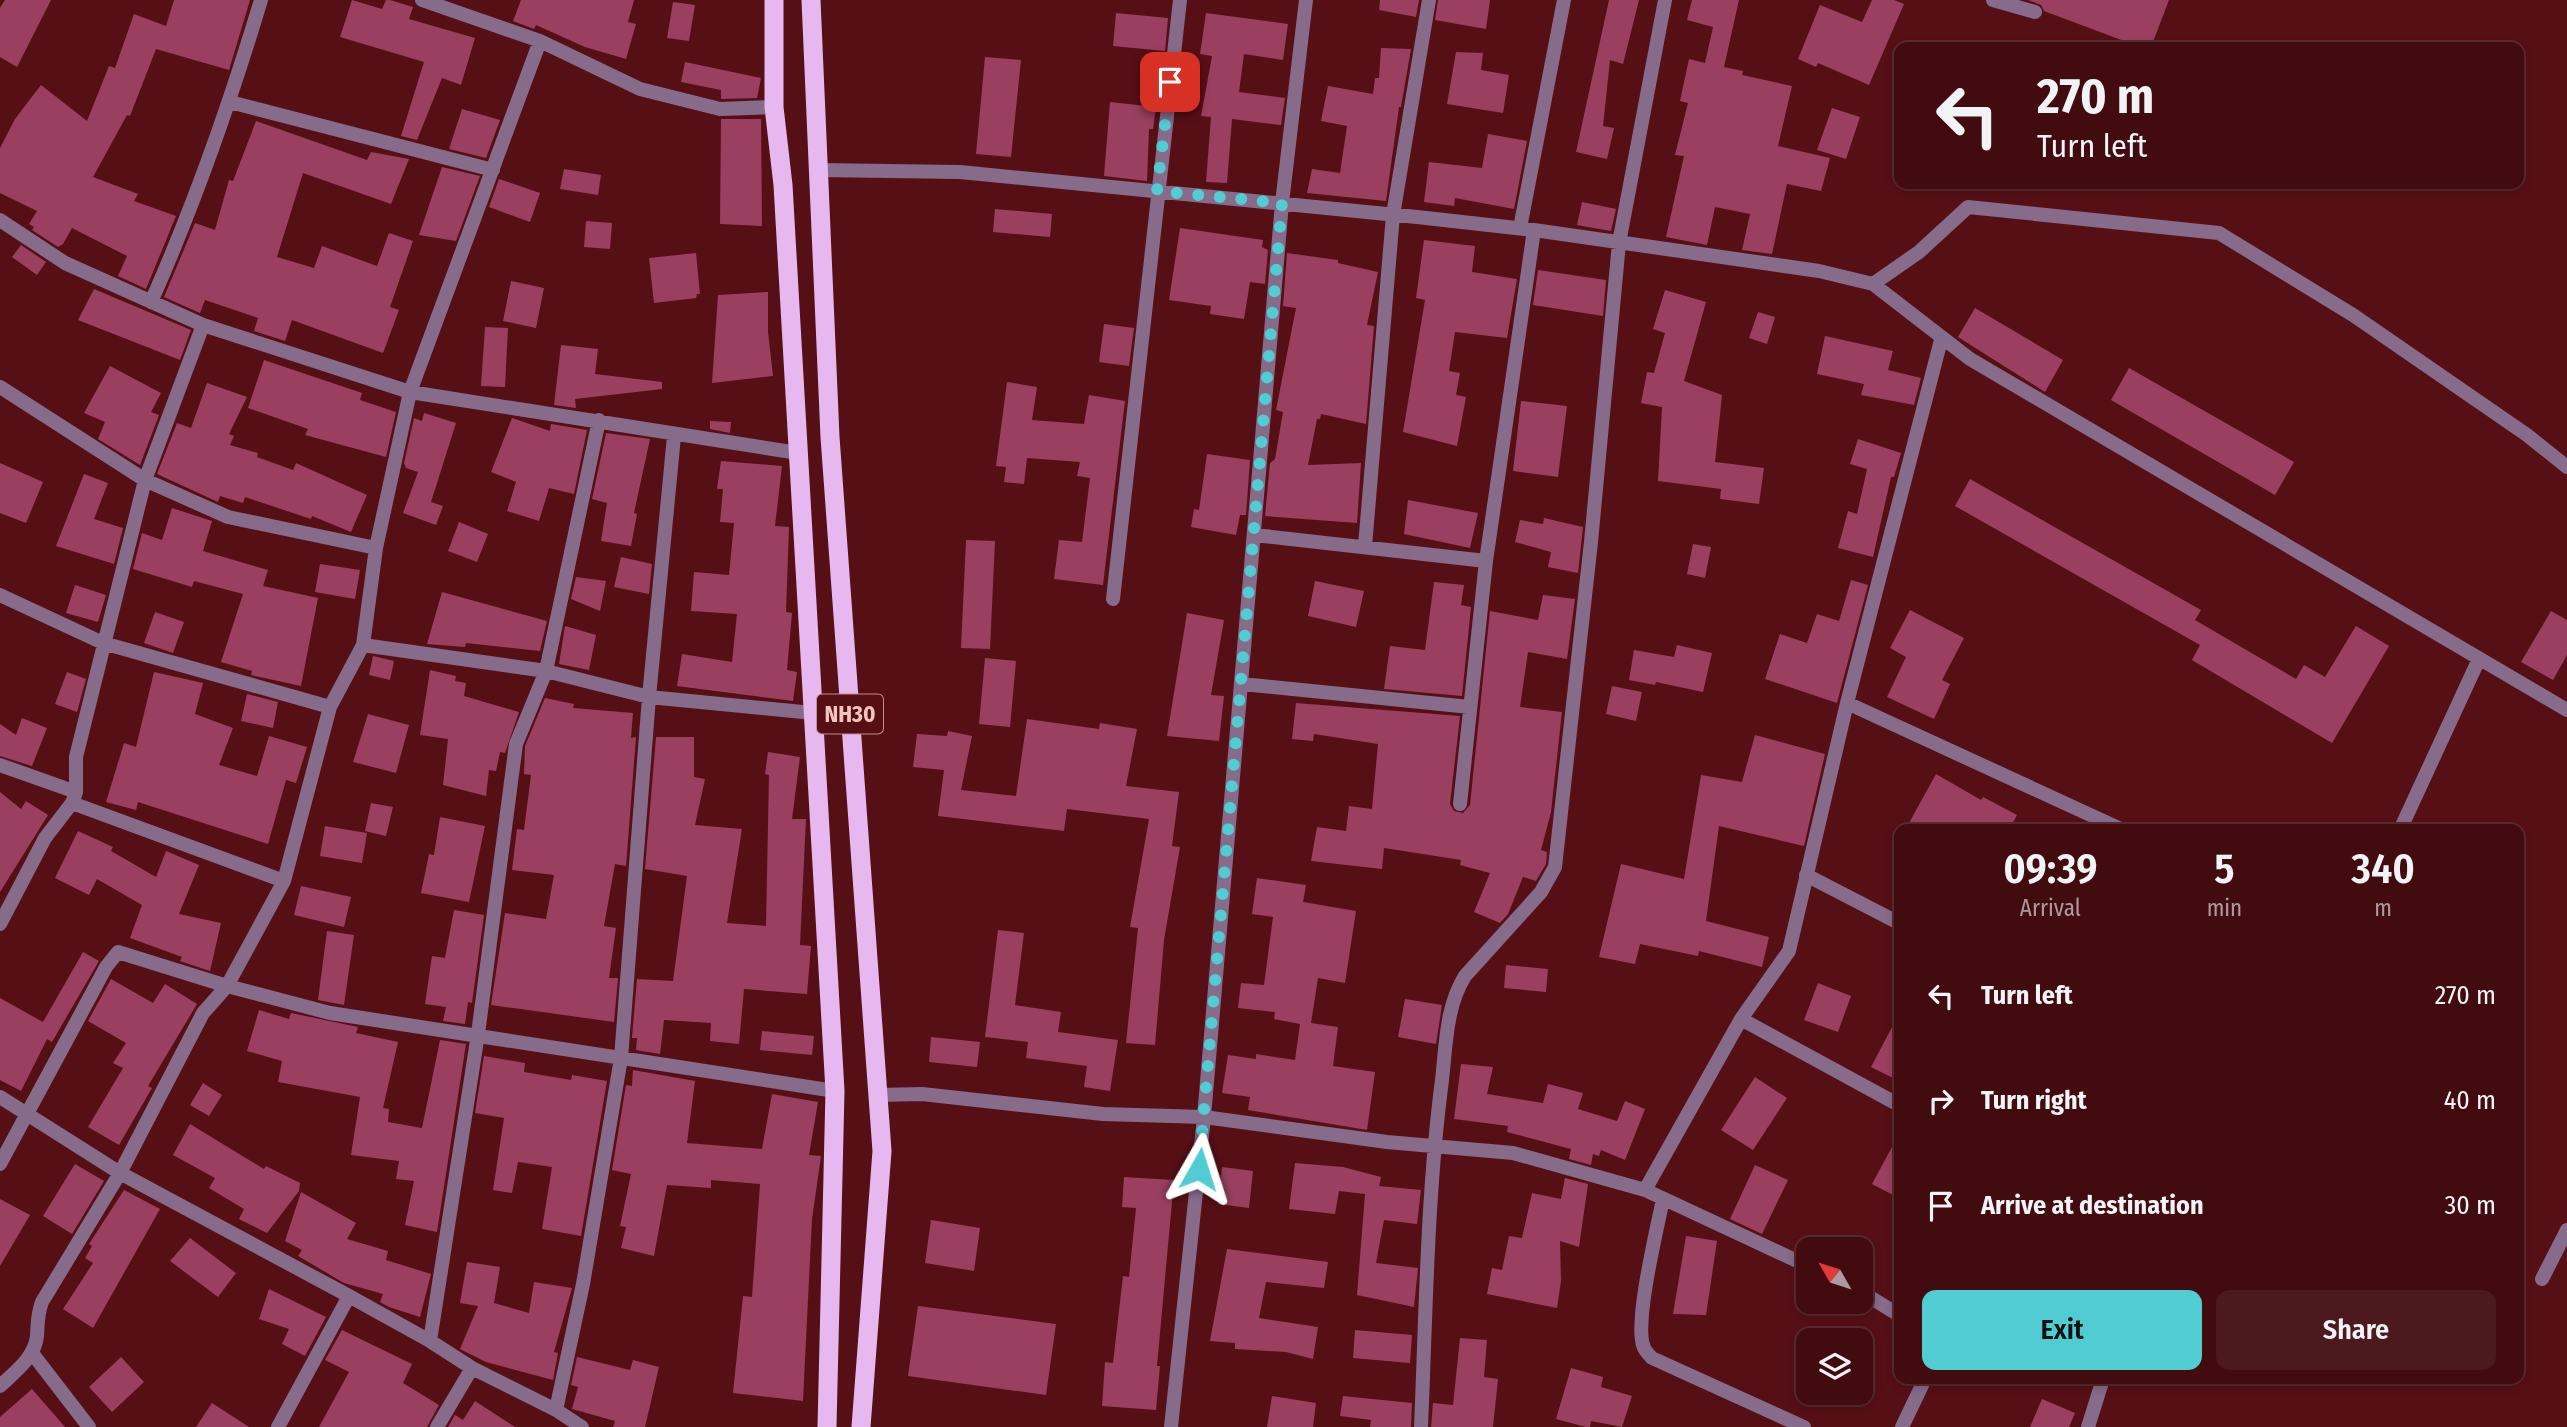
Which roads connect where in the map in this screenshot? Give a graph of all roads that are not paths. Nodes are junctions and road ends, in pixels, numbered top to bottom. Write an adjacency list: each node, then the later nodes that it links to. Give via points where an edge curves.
1 (261, 0): 13 (street)
2 (422, 0): 12 (street)
3 (774, 0): 14 (highway, NH30)
4 (811, 0): 16 (highway, NH30)
5 (1181, 0): 17 (street)
6 (1306, 0): 18 (street)
7 (1429, 0): 19 (street)
8 (1563, 0): 21 (street)
9 (1665, 0): 22 (street)
10 (1993, 0): 11 (street)
11 (2035, 12)
12 (540, 41): 14 (street, via 640,89 720,109); 15 (street)
13 (230, 102): 15 (street); 24 (street, via 190,214)
14 (774, 107): 31 (highway, NH30, via 783,186)
15 (493, 170): 28 (street)
16 (817, 170): 17 (street, via 960,172); 65 (highway, NH30, via 831,450)
17 (1157, 191): 18 (street); 39 (street)
18 (1282, 203): 19 (street); 34 (street)
19 (1393, 215): 21 (street); 35 (street)
20 (0, 220): 24 (street, via 65,263)
21 (1527, 229): 22 (street); 37 (street)
22 (1619, 243): 23 (street, via 1819,271); 70 (street, via 1555,867 1541,892 1457,989)
23 (1874, 284): 26 (street); 32 (street, via 1919,252 1968,207 2219,233 2353,315)
24 (151, 302): 25 (street)
25 (203, 325): 28 (street); 33 (street)
26 (1941, 340): 42 (street); 46 (street)
27 (0, 387): 33 (street)
28 (410, 392): 29 (street); 36 (street)
29 (599, 420): 30 (street); 43 (street)
30 (674, 436): 31 (street); 45 (street)
31 (798, 453): 50 (highway, NH30)
32 (2567, 467)
33 (145, 480): 36 (street, via 228,517); 40 (street)
34 (1255, 535): 35 (street); 44 (street)
35 (1365, 546): 37 (street)
36 (376, 548): 41 (street)
37 (1486, 561): 48 (street)
38 (0, 595): 40 (street)
39 (1113, 599)
40 (103, 643): 47 (street); 52 (street, via 76,757)
41 (363, 645): 43 (street); 47 (street)
42 (2479, 659): 49 (street); 55 (street)
43 (546, 671): 45 (street); 62 (street, via 516,744)
44 (1242, 684): 48 (street); 69 (street)
45 (649, 697): 50 (street); 63 (street)
46 (1847, 703): 54 (street); 56 (street)
47 (330, 706): 57 (street)
48 (1470, 707): 53 (street)
49 (2567, 710)
50 (813, 713): 64 (highway, NH30)
51 (0, 765): 52 (street)
52 (74, 797): 57 (street); 59 (street, via 45,838)
53 (1460, 804)
54 (2110, 824)
55 (2403, 824)
56 (1805, 875): 58 (street); 61 (street, via 1788,951)
57 (284, 881): 60 (street)
58 (1894, 920)
59 (0, 924)
60 (227, 986): 62 (street, via 330,1013); 68 (street, via 118,952); 72 (street, via 203,1013)
61 (1741, 1019): 67 (street); 73 (street)
62 (478, 1034): 63 (street); 81 (street)
63 (621, 1058): 64 (street); 87 (street, via 583,1284)
64 (835, 1091): 92 (highway, NH30)
65 (877, 1095): 69 (street, via 922,1094 1103,1114); 93 (highway, NH30, via 882,1151)
66 (0, 1097): 68 (street)
67 (1894, 1102)
68 (29, 1113): 71 (street); 72 (street)
69 (1204, 1117): 70 (street); 94 (street)
70 (1434, 1145): 73 (street, via 1513,1153); 95 (street)
71 (0, 1164)
72 (120, 1173): 78 (street); 82 (street, via 42,1302)
73 (1646, 1190): 74 (street)
74 (1663, 1199): 76 (street); 96 (street, via 1648,1280 1643,1347 1651,1358)
75 (2567, 1230): 77 (street)
76 (1796, 1260)
77 (2542, 1279)
78 (349, 1296): 81 (street); 89 (street)
79 (1873, 1299): 80 (street)
80 (1894, 1312)
81 (430, 1340): 83 (street)
82 (32, 1353): 86 (street); 88 (street)
83 (472, 1368): 87 (street); 90 (street)
84 (1923, 1384): 97 (street)
85 (2101, 1384): 98 (street)
86 (0, 1386)
87 (556, 1410): 91 (street)
88 (89, 1427)
89 (278, 1427)
90 (438, 1427)
91 (582, 1427)
92 (827, 1427)
93 (861, 1427)
94 (1171, 1427)
95 (1421, 1427)
96 (1804, 1427)
97 (1902, 1427)
98 (2088, 1427)

